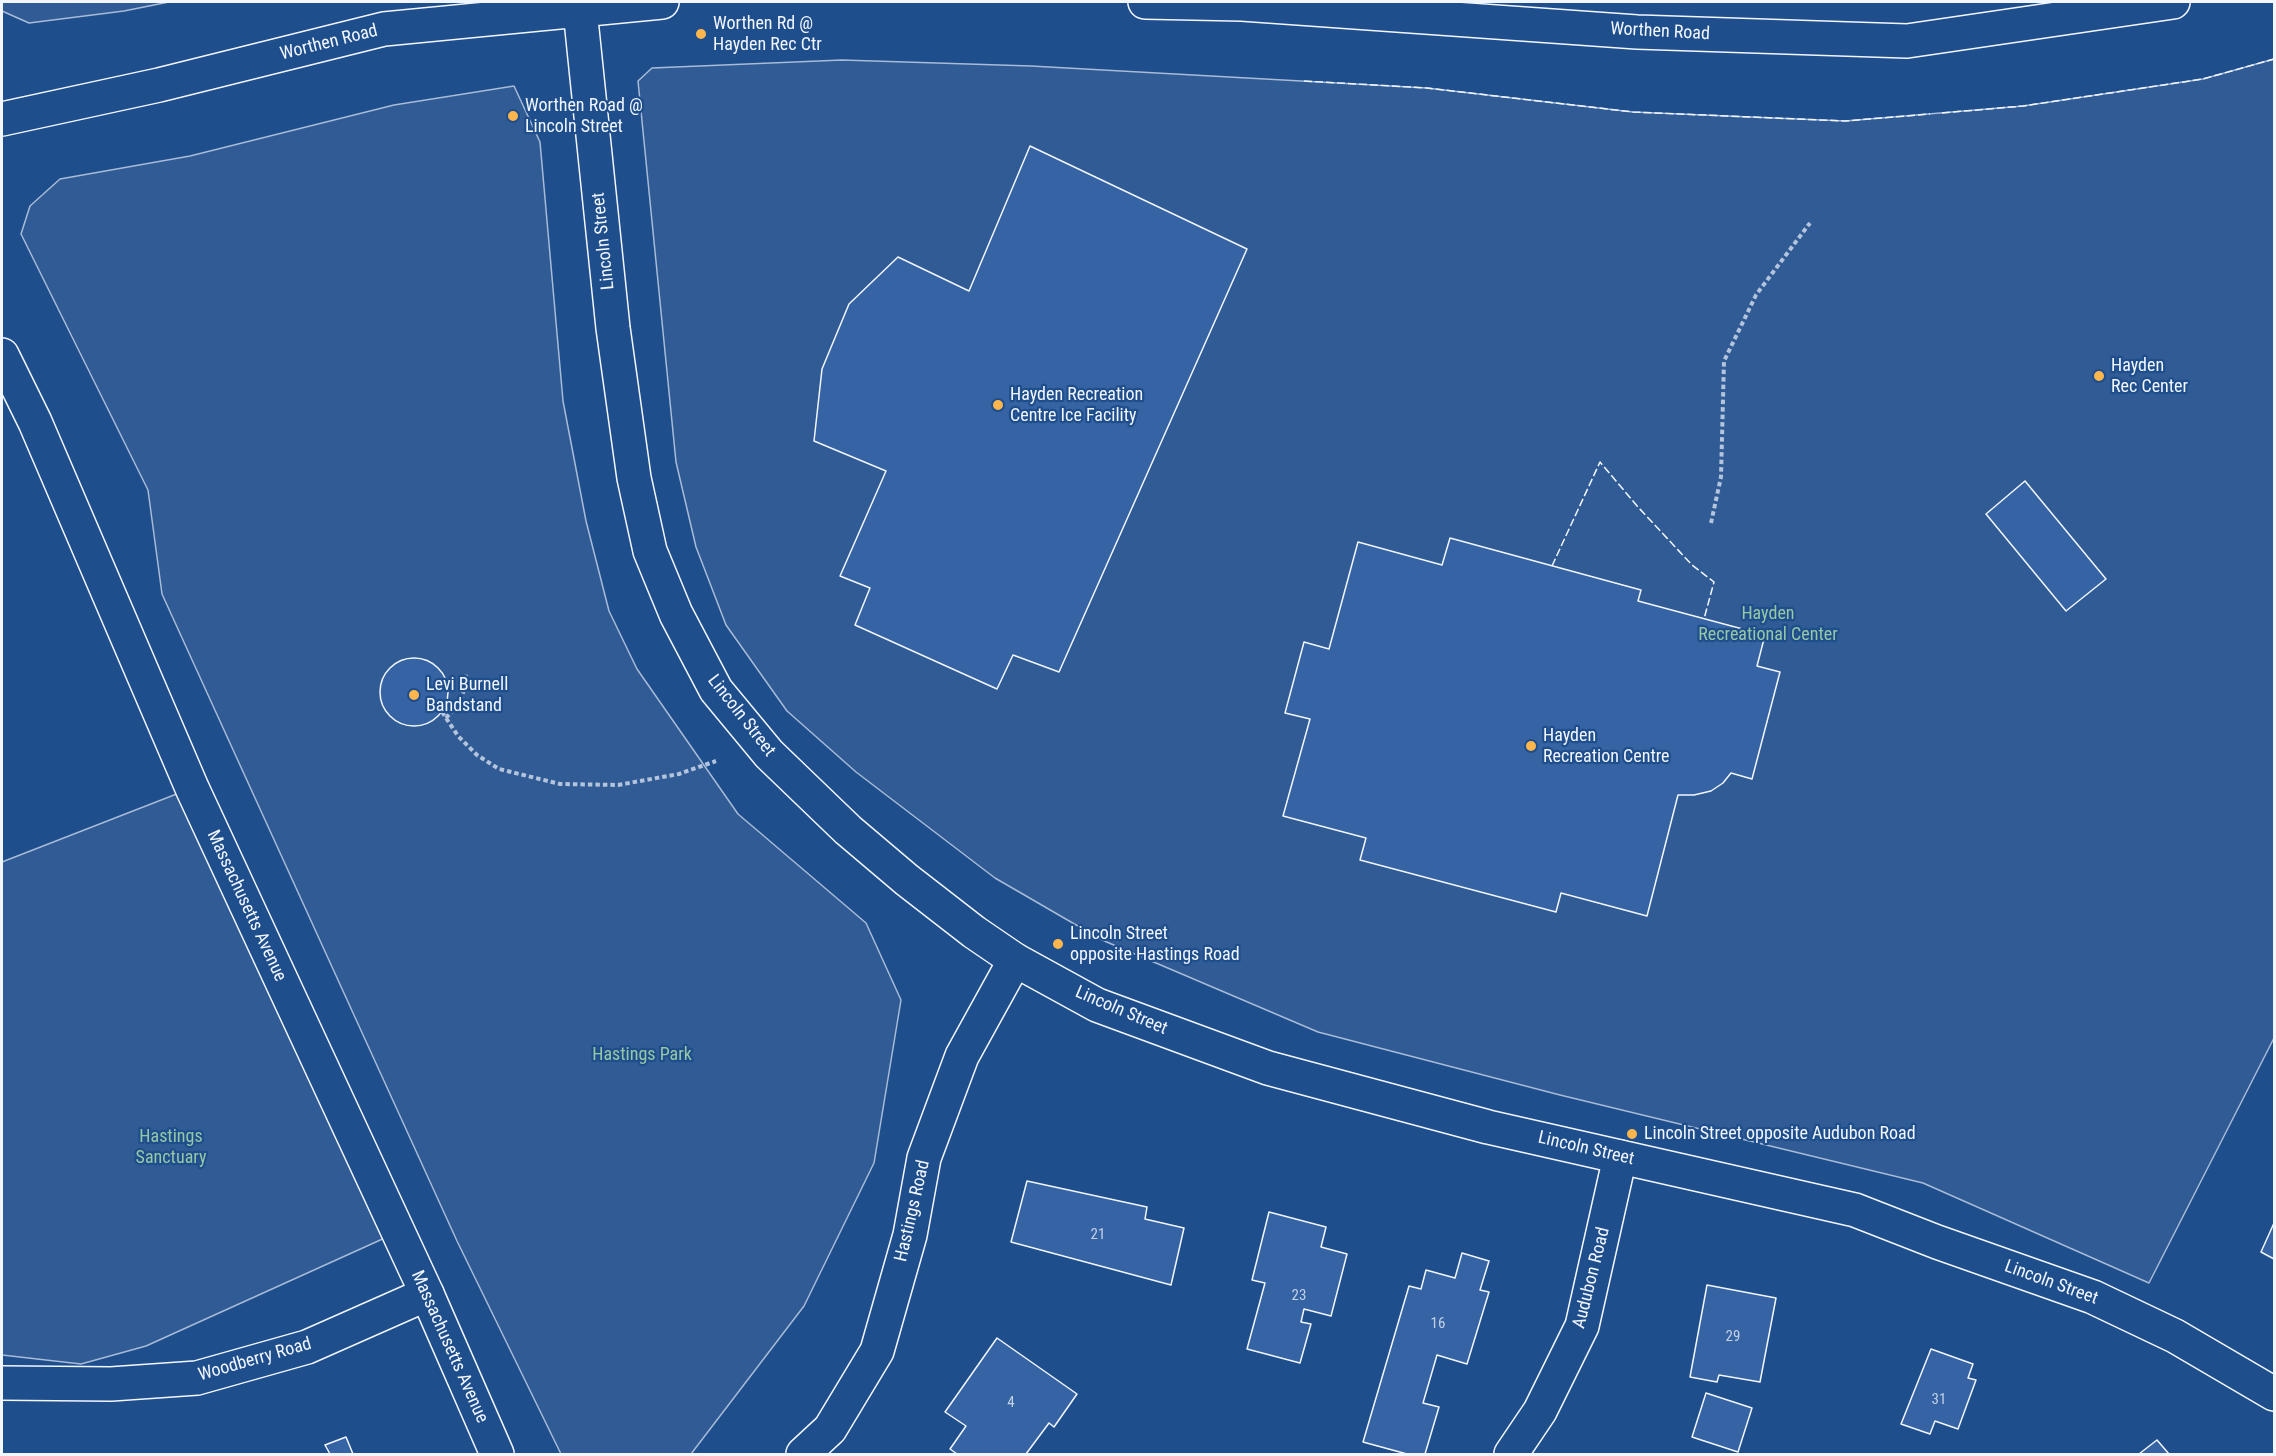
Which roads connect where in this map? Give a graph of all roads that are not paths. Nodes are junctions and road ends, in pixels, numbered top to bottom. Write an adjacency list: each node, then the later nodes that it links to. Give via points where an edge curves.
1 (662, 2): 4 (street, Worthen Road)
2 (1145, 2): 3 (street, Worthen Road, via 1242,4 1637,32 1907,41)
3 (2173, 2)
4 (580, 10): 5 (street, Worthen Road, via 384,29 159,86); 7 (street, Lincoln Street, via 613,328 634,478 650,551 676,614 716,690 769,754 848,830 974,932)
5 (2, 118)
6 (2, 355): 9 (street, Massachusetts Avenue, via 35,422 192,788)
7 (1015, 960): 8 (street, Lincoln Street, via 1097,1005 1268,1068 1488,1127); 13 (street, Hastings Road, via 962,1056 924,1158 910,1235 877,1351 830,1429)
8 (1620, 1157): 11 (street, Lincoln Street, via 1855,1210 2093,1297 2175,1336); 14 (street, Audubon Road, via 1582,1326 1540,1411)
9 (427, 1294): 10 (street, Woodberry Road, via 307,1347 197,1378); 12 (street, Massachusetts Avenue)
10 (2, 1383)
11 (2274, 1394)
12 (497, 1455)
13 (803, 1455)
14 (1511, 1455)

